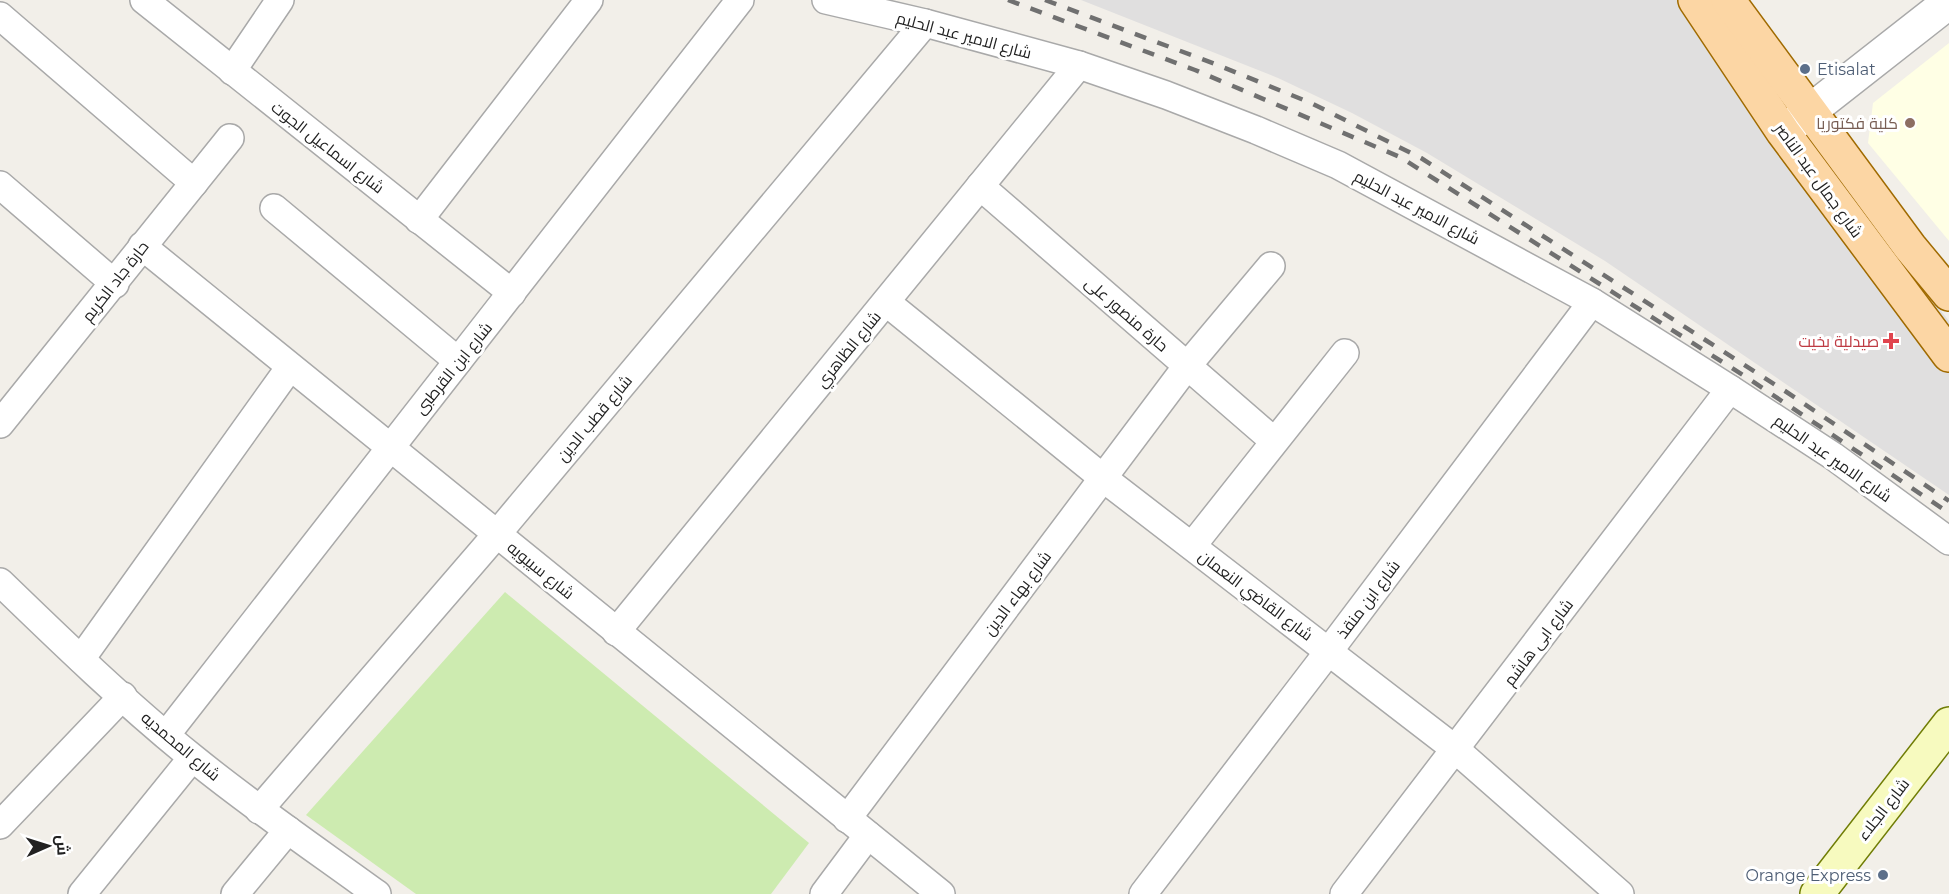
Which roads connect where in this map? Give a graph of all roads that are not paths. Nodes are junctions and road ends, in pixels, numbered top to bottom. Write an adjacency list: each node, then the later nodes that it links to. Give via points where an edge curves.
1 (280, 0): 12 (street)
2 (589, 0): 20 (street)
3 (740, 0): 24 (street, شارع ابن القرطبى)
4 (826, 0): 10 (street, شارع الامير عبد الحليم)
5 (1695, 0): 14 (main road, شارع جمال عبد الناصر)
6 (1728, 0): 13 (main road, شارع جمال عبد الناصر)
7 (1949, 2): 13 (street)
8 (152, 3): 12 (street, شارع اسماعيل الجوت)
9 (0, 16): 16 (street)
10 (925, 23): 11 (street, شارع الامير عبد الحليم); 38 (street, شارع قطب الدين)
11 (1079, 65): 18 (street, شارع الظاهري); 26 (street, شارع الامير عبد الحليم, via 1176,99 1338,165)
12 (232, 71): 20 (street, شارع اسماعيل الجوت)
13 (1809, 111): 14 (street); 25 (main road, شارع جمال عبد الناصر)
14 (1783, 132): 29 (main road, شارع جمال عبد الناصر)
15 (230, 138): 16 (street, حارة جاد الكريم)
16 (194, 183): 21 (street, حارة جاد الكريم)
17 (0, 185): 23 (street)
18 (980, 186): 27 (street, شارع الظاهري); 31 (street, حارة منصور على)
19 (274, 208): 30 (street)
20 (419, 220): 24 (street, شارع اسماعيل الجوت)
21 (142, 246): 23 (street, حارة جاد الكريم); 32 (street, شارع سيبويه)
22 (1271, 266): 31 (street, شارع بهاء الدين)
23 (115, 284): 34 (street, حارة جاد الكريم)
24 (512, 293): 30 (street, شارع ابن القرطبى)
25 (1949, 294)
26 (1592, 302): 33 (street, شارع الامير عبد الحليم); 43 (street, شارع ابن منقذ)
27 (886, 303): 37 (street, شارع القاضي النعمان); 42 (street, شارع الظاهري)
28 (1345, 353): 35 (street)
29 (1949, 355)
30 (458, 361): 36 (street, شارع ابن القرطبى)
31 (1187, 366): 35 (street, حارة منصور على); 37 (street, شارع بهاء الدين)
32 (290, 367): 36 (street, شارع سيبويه); 44 (street)
33 (1730, 389): 39 (street, شارع الامير عبد الحليم, via 1833,456); 48 (street, شارع ابى هاشم)
34 (0, 424)
35 (1274, 441): 40 (street)
36 (389, 447): 38 (street, شارع سيبويه); 47 (street, شارع ابن القرطبى)
37 (1103, 478): 40 (street, شارع القاضي النعمان); 52 (street, شارع بهاء الدين)
38 (496, 534): 42 (street, شارع سيبويه); 50 (street, شارع قطب الدين)
39 (1949, 541)
40 (1192, 546): 43 (street, شارع القاضي النعمان)
41 (5, 595): 44 (street, شارع المحمديه)
42 (616, 632): 52 (street, شارع سيبويه)
43 (1329, 651): 48 (street, شارع القاضي النعمان); 59 (street, شارع ابن منقذ)
44 (81, 658): 45 (street, شارع المحمديه)
45 (123, 696): 47 (street, شارع المحمديه); 51 (street)
46 (1949, 724): 62 (main road, شارع الجلاء)
47 (166, 735): 49 (street, شارع المحمديه)
48 (1455, 749): 60 (street, شارع ابى هاشم); 61 (street, شارع القاضي النعمان)
49 (192, 758): 50 (street, شارع المحمديه); 54 (street)
50 (259, 810): 53 (street, شارع المحمديه)
51 (0, 825)
52 (858, 827): 57 (street, شارع بهاء الدين); 58 (street, شارع سيبويه)
53 (288, 830): 55 (street); 56 (street, شارع المحمديه)
54 (82, 894)
55 (236, 894)
56 (376, 894)
57 (824, 894)
58 (940, 894)
59 (1143, 894)
60 (1344, 894)
61 (1620, 894)
62 (1817, 894)

